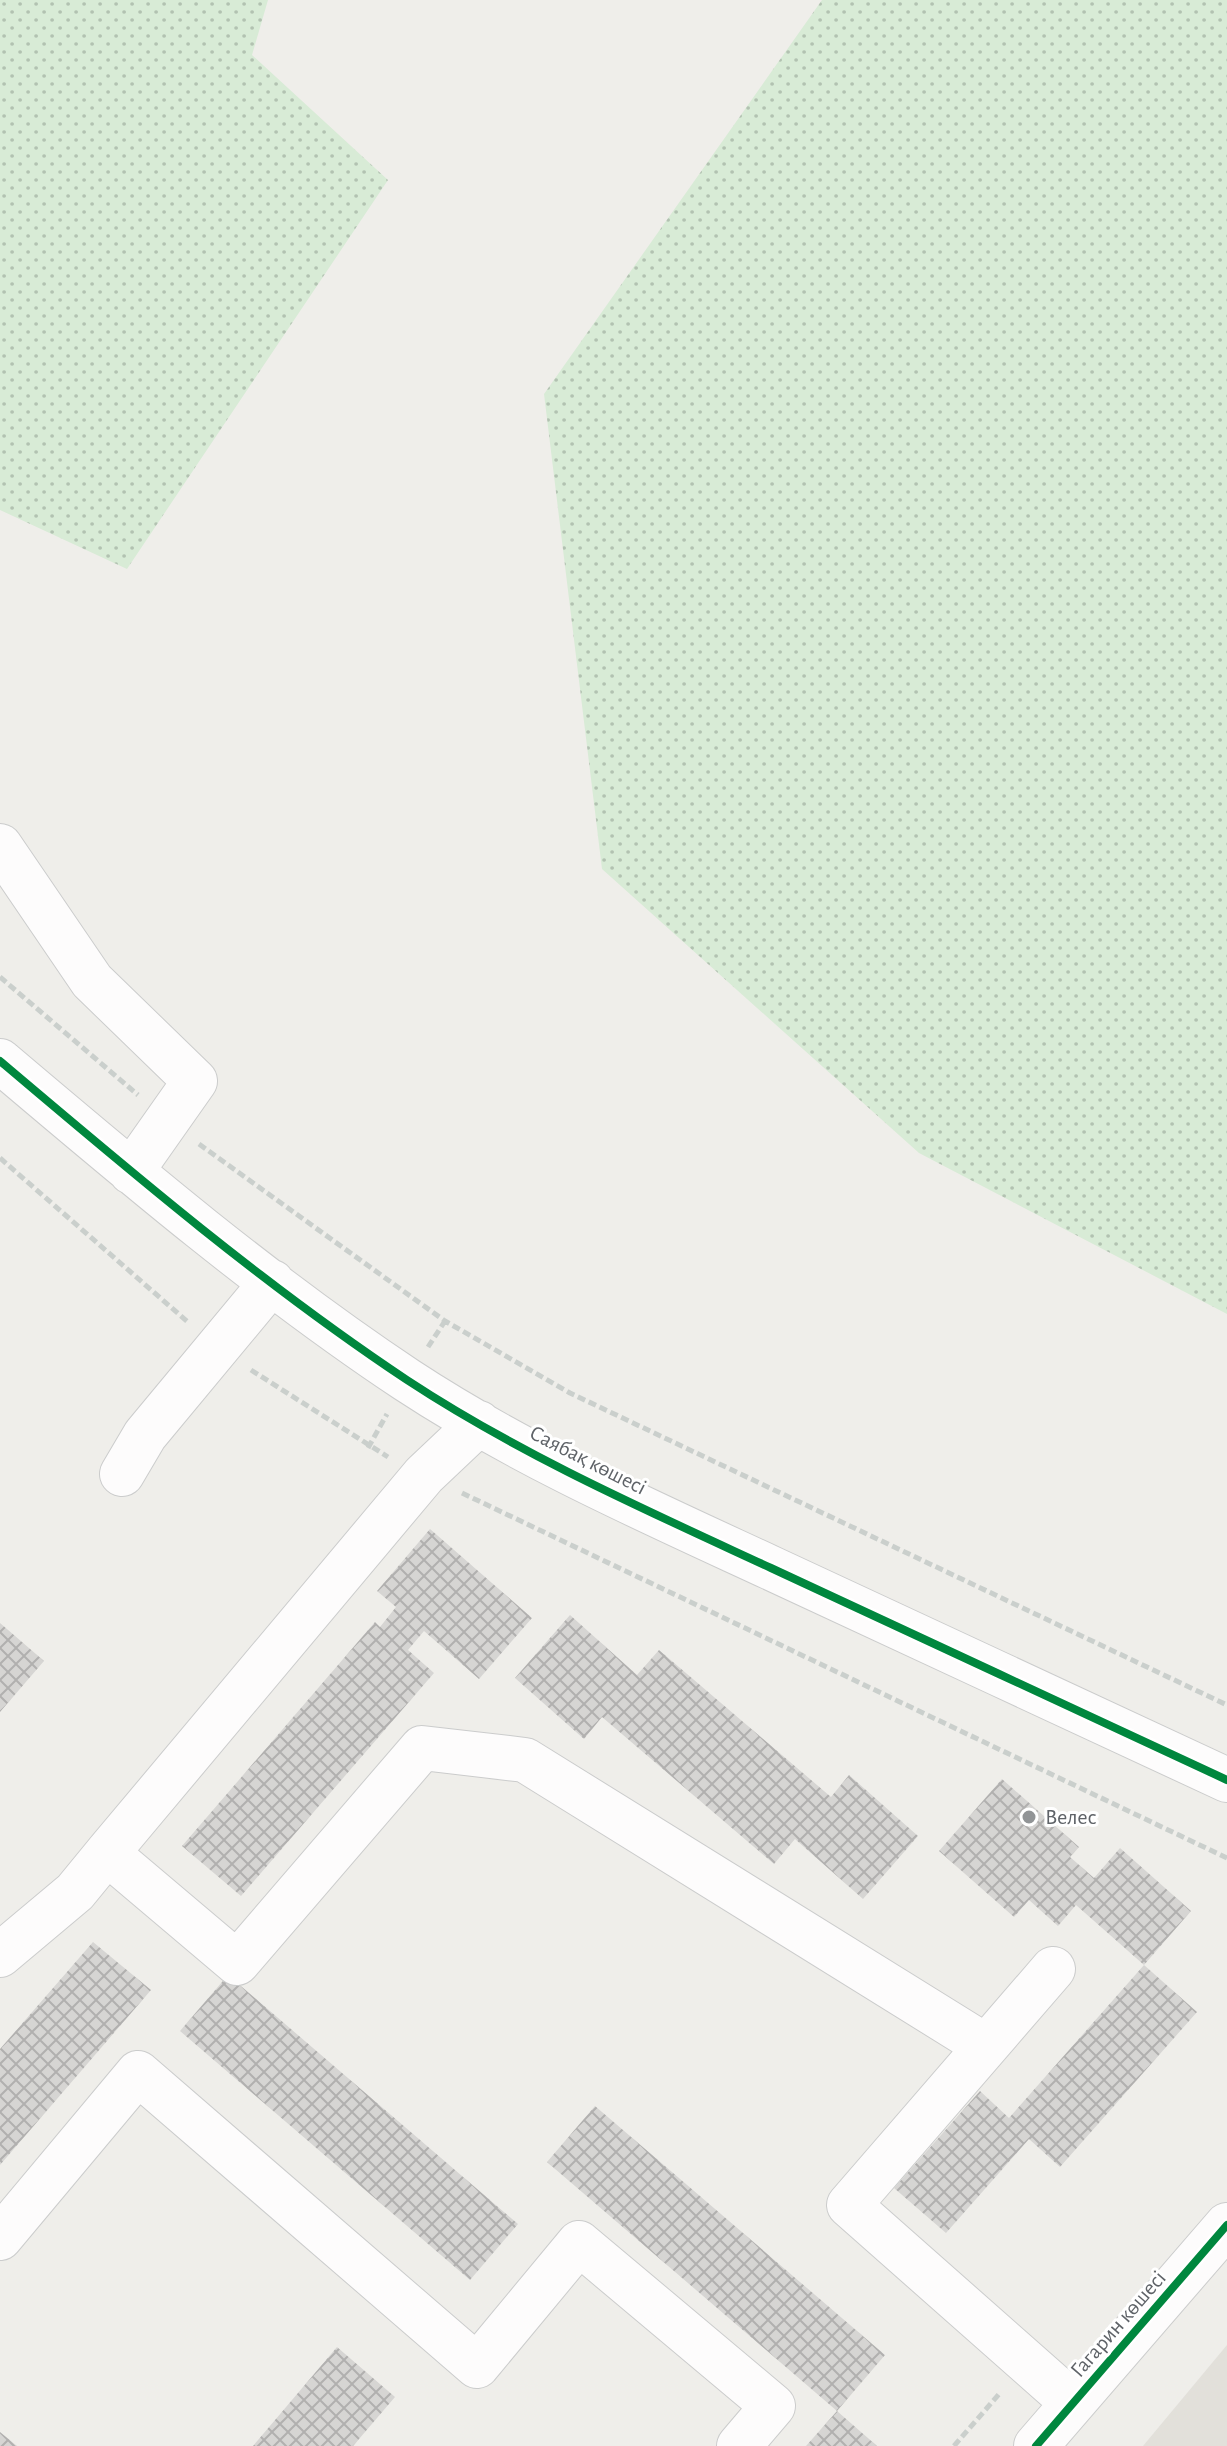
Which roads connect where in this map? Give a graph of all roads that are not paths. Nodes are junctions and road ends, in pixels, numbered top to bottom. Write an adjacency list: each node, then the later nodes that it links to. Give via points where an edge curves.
1 (0, 846): 3 (street, via 92,981 195,1081)
2 (0, 1061): 3 (street, Саябақ көшесі)
3 (131, 1172): 4 (street, Саябақ көшесі)
4 (272, 1282): 5 (street, Саябақ көшесі, via 407,1380); 6 (street, via 145,1435)
5 (479, 1423): 7 (street, Саябақ көшесі, via 608,1492); 8 (street, via 424,1475)
6 (134, 1484)
7 (1227, 1780)
8 (107, 1853): 9 (street, via 75,1892); 11 (street, via 237,1963 422,1748 525,1760)
9 (0, 1955)
10 (1053, 1969): 11 (street)
11 (984, 2045): 14 (street, via 849,2205)
12 (1227, 2225): 14 (street, Гагарин көшесі)
13 (0, 2238): 15 (street, via 138,2073 477,2366 579,2243 773,2406)
14 (1073, 2403): 16 (street, Гагарин көшесі)
15 (739, 2446)
16 (1036, 2446)

